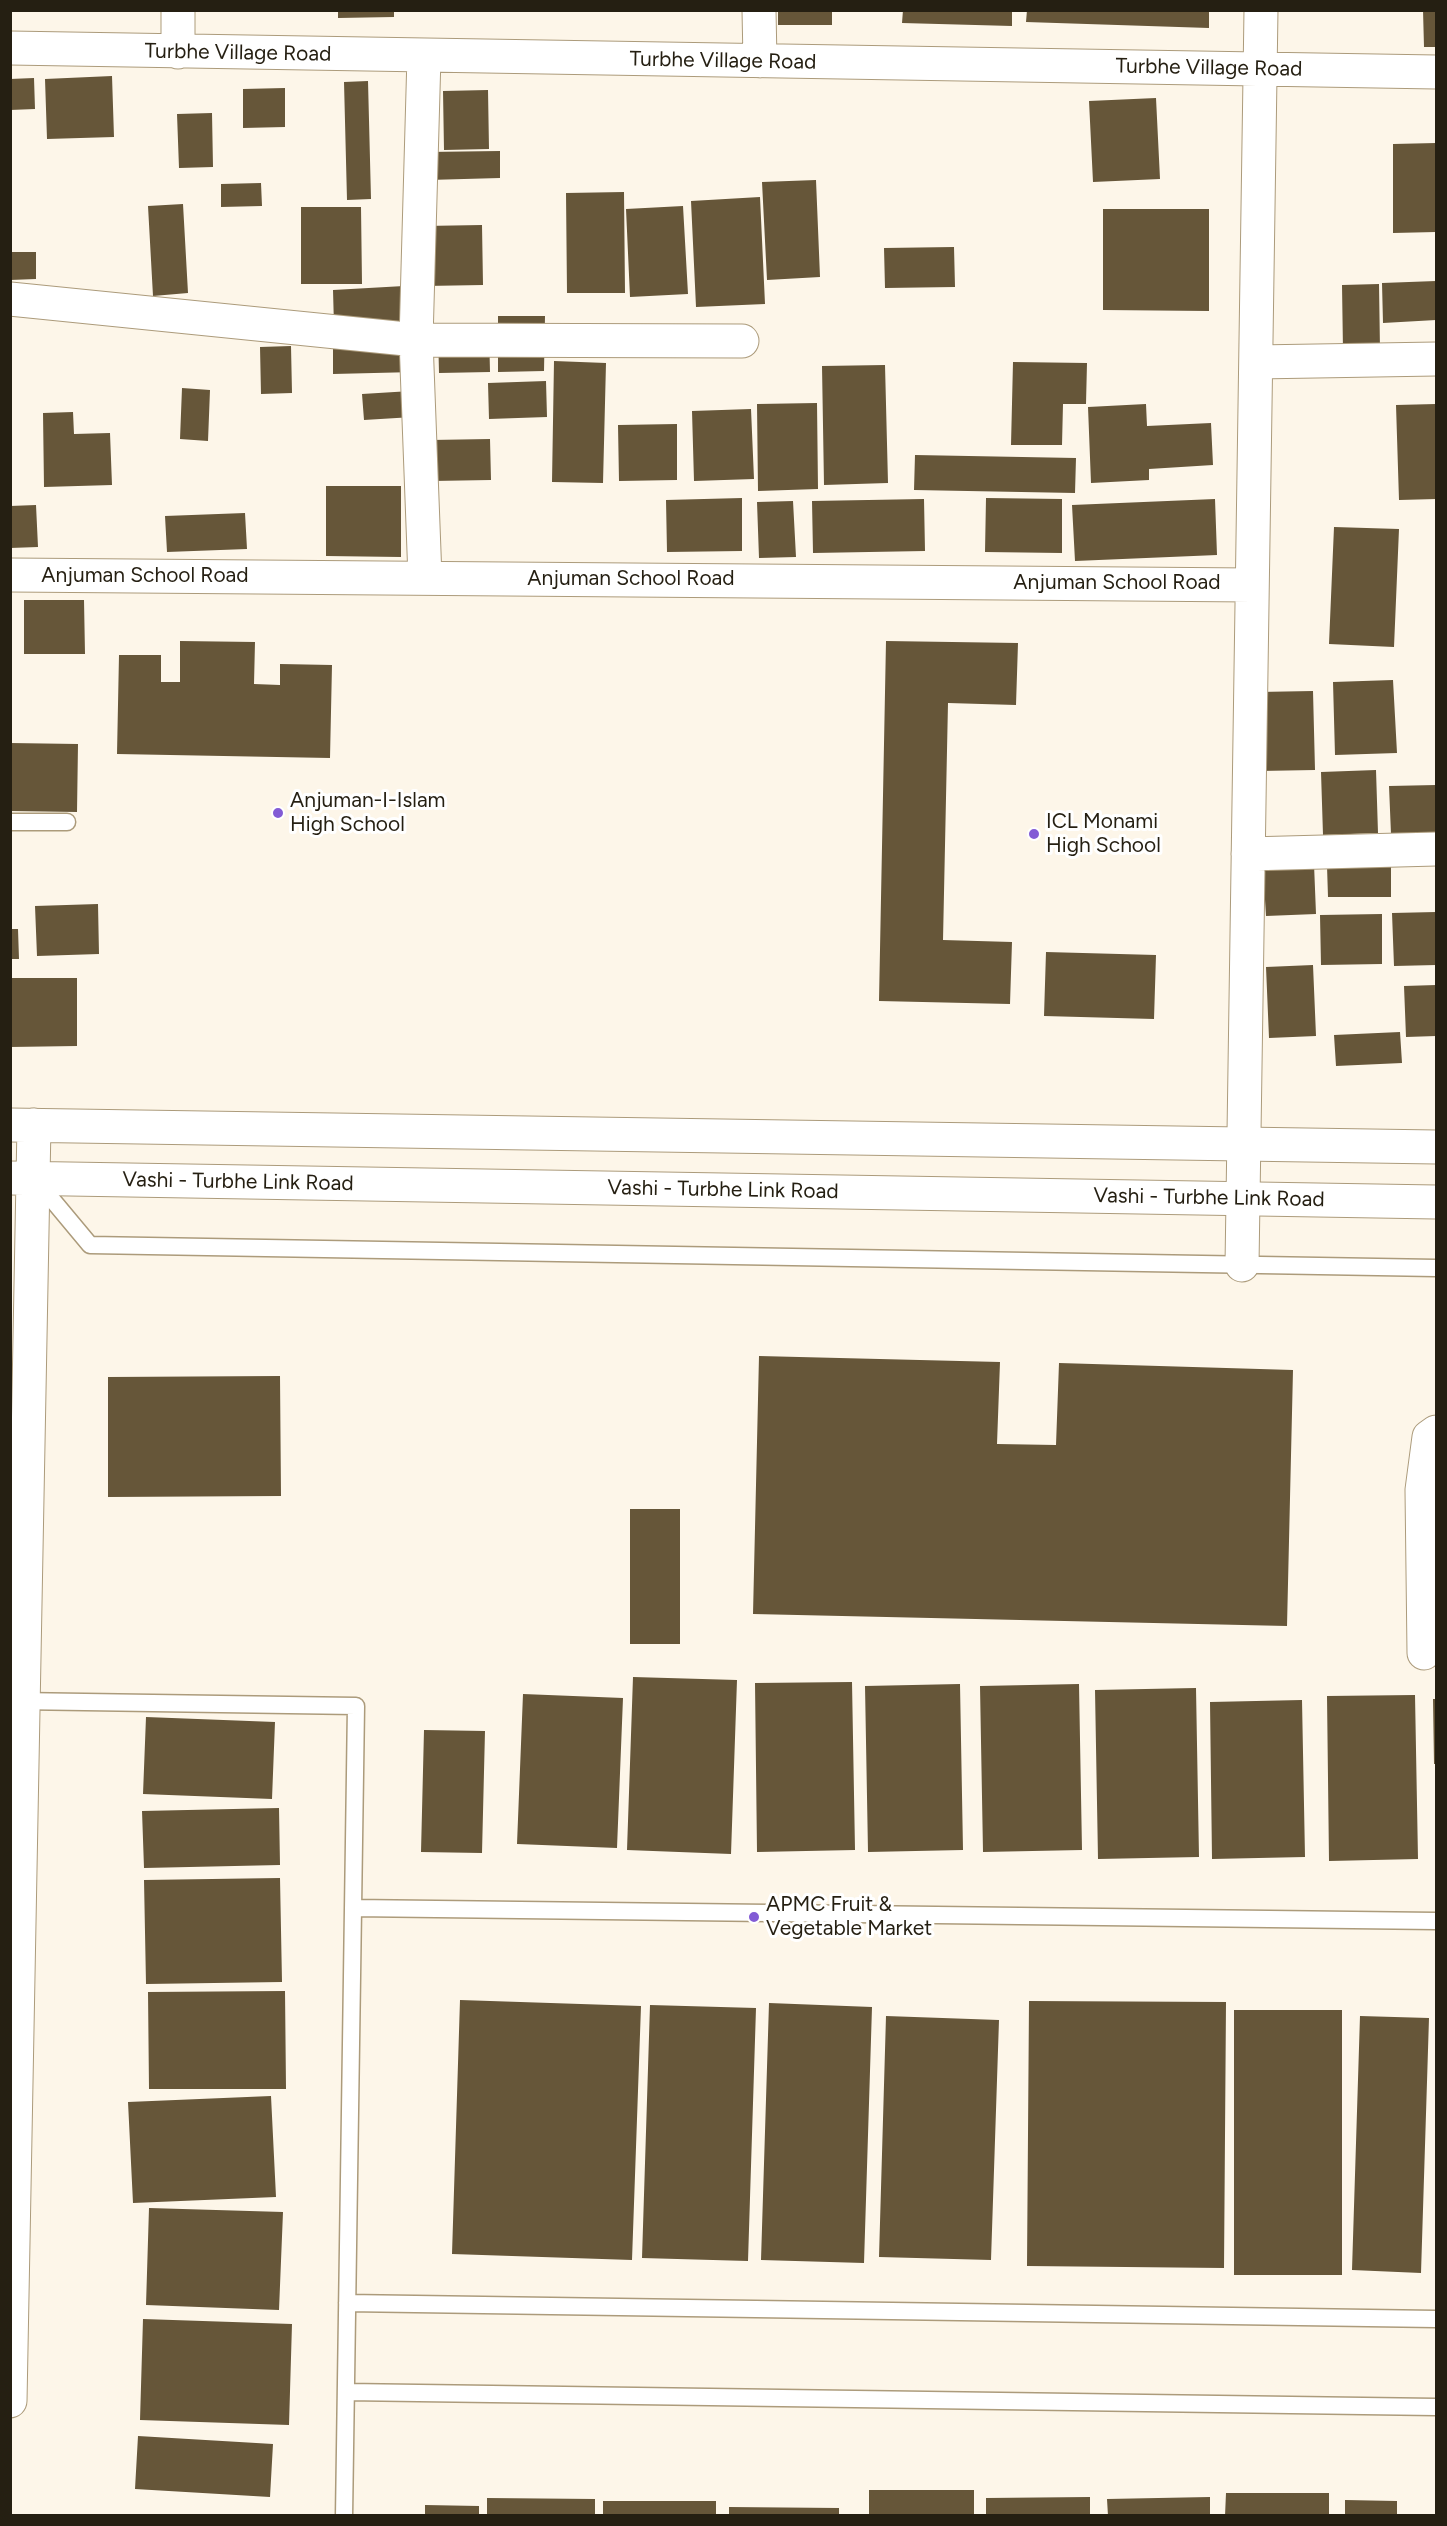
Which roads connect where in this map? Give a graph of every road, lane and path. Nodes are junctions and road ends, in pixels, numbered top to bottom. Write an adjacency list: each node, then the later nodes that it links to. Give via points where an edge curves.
1 (178, 10): 5 (street)
2 (759, 10): 7 (street)
3 (1261, 10): 8 (street)
4 (10, 48): 5 (street, Turbhe Village Road)
5 (178, 52): 6 (street, Turbhe Village Road)
6 (424, 56): 7 (street, Turbhe Village Road); 11 (street)
7 (760, 61): 8 (street, Turbhe Village Road)
8 (1260, 69): 9 (street, Turbhe Village Road); 14 (street)
9 (1437, 72)
10 (10, 299): 11 (street)
11 (416, 340): 12 (street); 16 (street)
12 (742, 341)
13 (1437, 359): 14 (street)
14 (1256, 362): 17 (street)
15 (10, 574): 16 (street, Anjuman School Road)
16 (425, 578): 17 (street, Anjuman School Road)
17 (1252, 585): 21 (street)
18 (10, 822): 19 (lane)
19 (67, 822)
20 (1437, 849): 21 (street)
21 (1248, 854): 23 (street)
22 (22, 1125): 23 (street); 25 (street)
23 (1243, 1144): 24 (street); 26 (street)
24 (1437, 1147)
25 (22, 1178): 26 (street, Vashi - Turbhe Link Road); 28 (lane, via 90,1245); 32 (street)
26 (1243, 1198): 27 (street, Vashi - Turbhe Link Road); 28 (street)
27 (1437, 1202)
28 (1242, 1265): 29 (lane)
29 (1437, 1269)
30 (1437, 1432): 31 (street, via 1429,1437 1422,1490)
31 (1424, 1653)
32 (17, 1701): 33 (lane, via 356,1706); 38 (street)
33 (353, 1908): 34 (lane); 35 (lane)
34 (1437, 1921)
35 (347, 2303): 36 (lane); 37 (lane)
36 (1437, 2319)
37 (346, 2392): 39 (lane); 40 (lane)
38 (10, 2401)
39 (1437, 2407)
40 (344, 2516)

